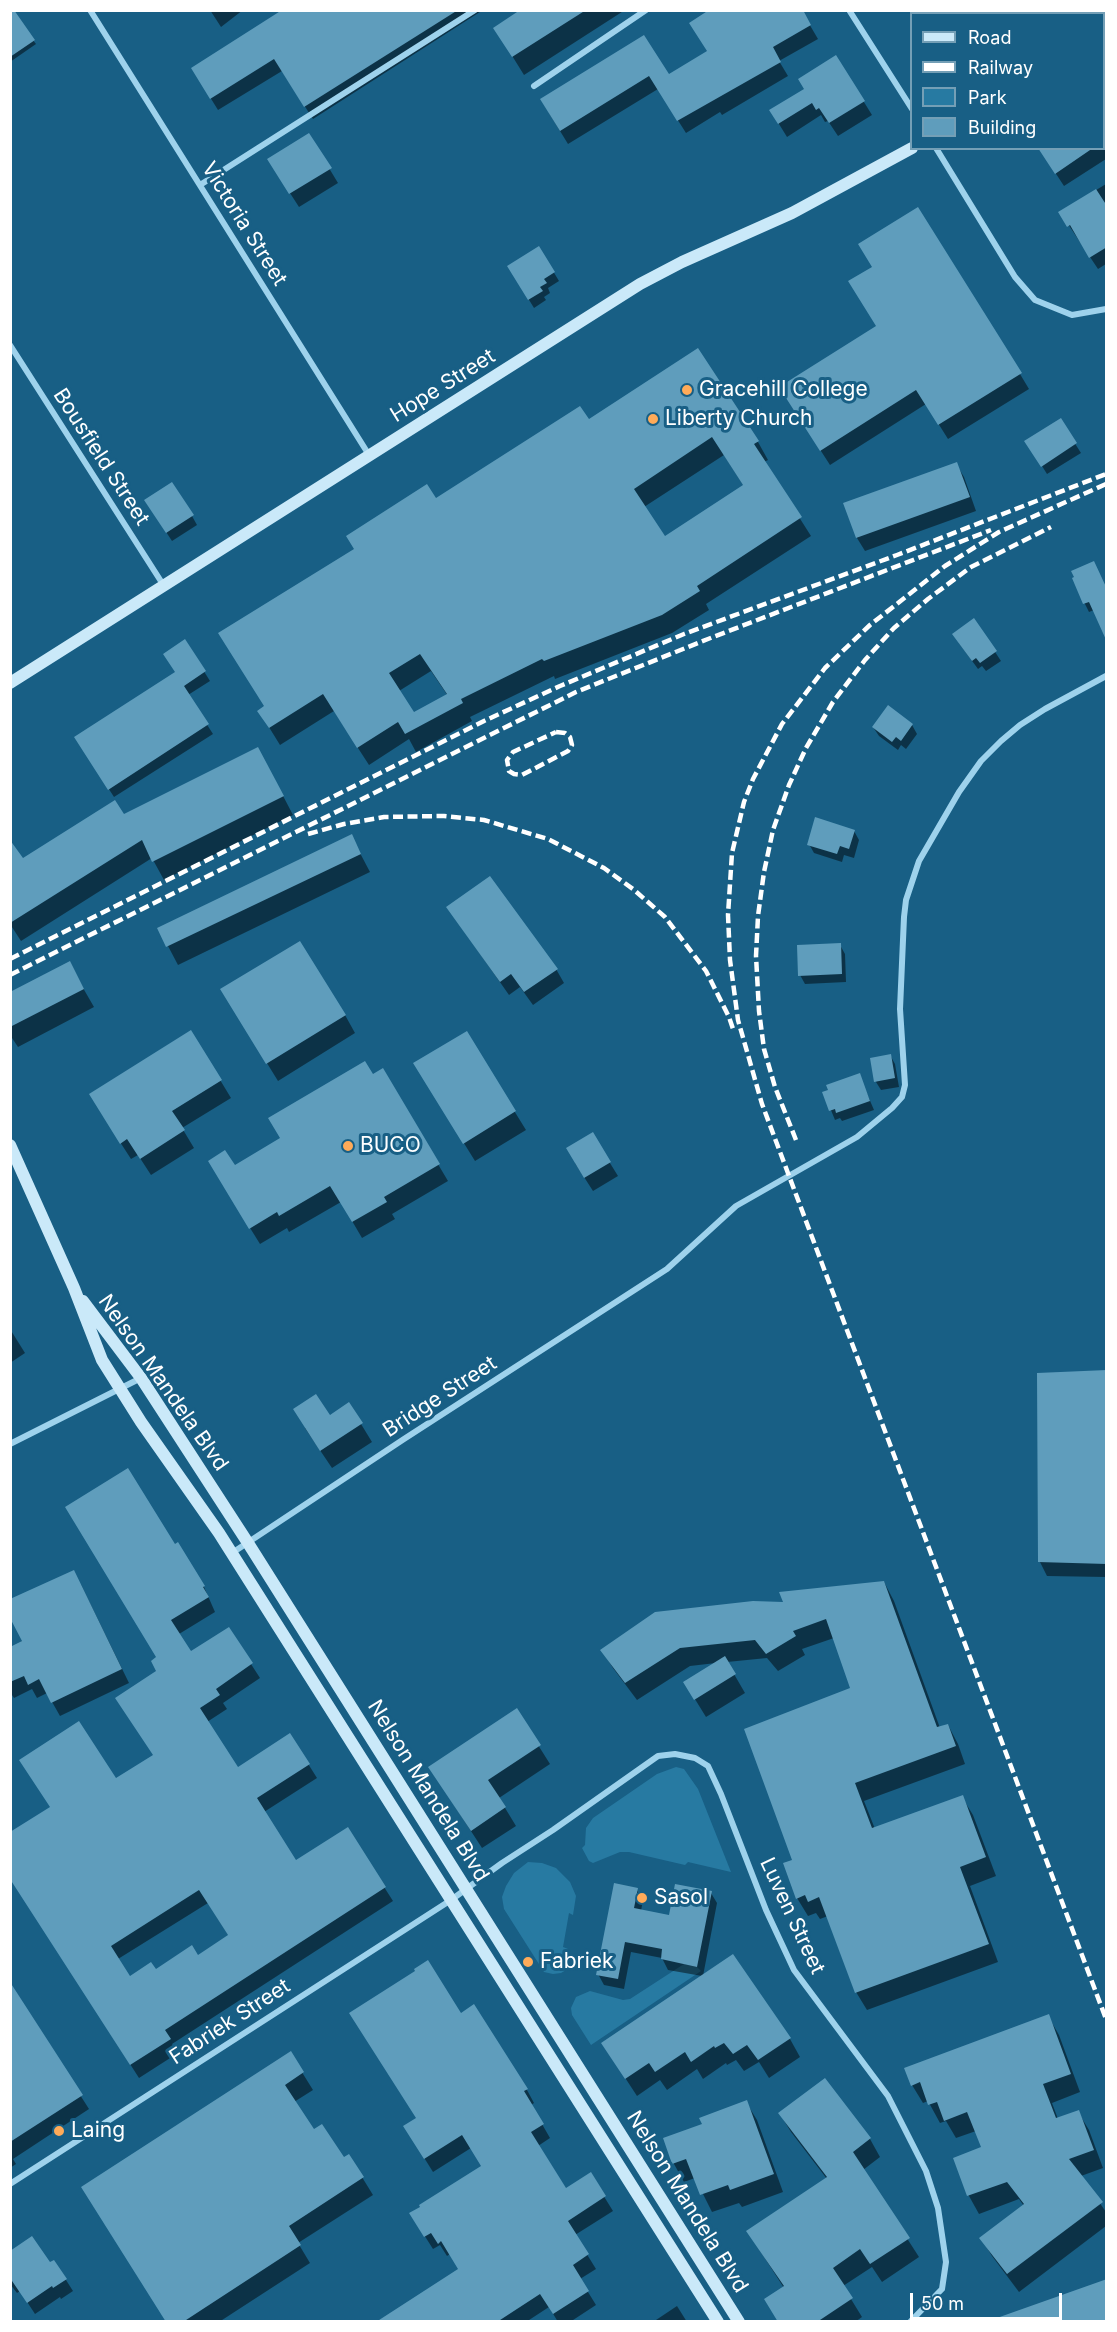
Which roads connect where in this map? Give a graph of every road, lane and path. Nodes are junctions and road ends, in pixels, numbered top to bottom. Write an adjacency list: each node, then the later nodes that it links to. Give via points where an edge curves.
1 (90, 10): 9 (street, Victoria Street)
2 (475, 10): 9 (street)
3 (646, 10): 5 (street)
4 (849, 10): 6 (street)
5 (534, 86)
6 (910, 107)
7 (910, 149): 12 (street, Hope Street, via 792,213 640,284)
8 (937, 150): 10 (street, via 1015,277 1035,300 1072,315)
9 (200, 185): 12 (street, Victoria Street)
10 (1107, 309)
11 (10, 345): 13 (street, Bousfield Street)
12 (369, 456): 13 (street, Hope Street)
13 (164, 586): 15 (street, Hope Street)
14 (1107, 676): 21 (street, Bridge Street, via 1029,719 1001,741 959,792 919,861 904,917 900,1009 905,1076 902,1097 892,1108 857,1137 736,1206 667,1269)
15 (10, 683)
16 (10, 1145): 17 (street, Nelson Mandela Blvd)
17 (74, 1288): 18 (street, Nelson Mandela Blvd); 19 (street, Nelson Mandela Blvd, via 102,1360)
18 (141, 1378): 19 (street); 21 (street, Nelson Mandela Blvd)
19 (120, 1390): 20 (street); 22 (street, Nelson Mandela Blvd)
20 (10, 1444)
21 (248, 1543): 22 (street, Bridge Street); 23 (street, Nelson Mandela Blvd)
22 (231, 1554): 24 (street, Nelson Mandela Blvd)
23 (467, 1889): 24 (street, Fabriek Street); 27 (street, Nelson Mandela Blvd); 28 (street, Luven Street, via 658,1756 675,1754 695,1758 708,1766 794,1971 888,2096 926,2171 938,2208 946,2262 942,2289)
24 (451, 1900): 25 (street, Fabriek Street); 26 (street, Nelson Mandela Blvd)
25 (10, 2184)
26 (718, 2322)
27 (740, 2322)
28 (910, 2322)

